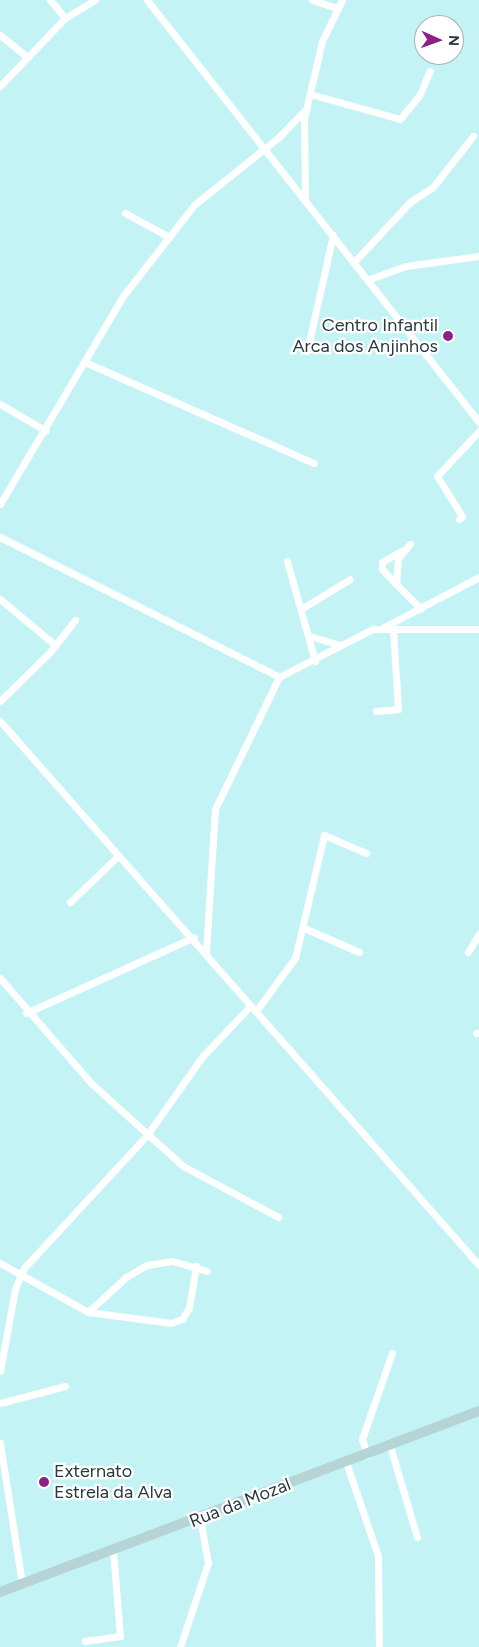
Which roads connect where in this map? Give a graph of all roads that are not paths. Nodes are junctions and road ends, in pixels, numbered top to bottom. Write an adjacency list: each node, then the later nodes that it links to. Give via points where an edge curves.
1 (50, 0): 7 (street)
2 (96, 0): 7 (street)
3 (147, 0): 15 (street)
4 (312, 0): 6 (street)
5 (342, 0): 6 (street)
6 (338, 8): 12 (street, via 322,41)
7 (65, 18): 9 (street)
8 (0, 35): 9 (street)
9 (27, 56): 11 (street)
10 (430, 71): 12 (street, via 420,94 400,119)
11 (0, 86)
12 (310, 94): 13 (street)
13 (307, 108): 15 (street, via 280,136); 16 (street, via 302,144)
14 (472, 136): 21 (street, via 433,186 410,202)
15 (263, 146): 16 (street); 19 (street, via 194,205)
16 (305, 200): 18 (street)
17 (125, 213): 19 (street)
18 (333, 235): 21 (street); 23 (street)
19 (169, 236): 24 (street, via 123,296)
20 (479, 256): 22 (street, via 406,266)
21 (355, 261): 22 (street)
22 (370, 279): 26 (street)
23 (307, 351)
24 (87, 363): 27 (street); 29 (street)
25 (0, 404): 27 (street)
26 (479, 422)
27 (46, 431): 30 (street)
28 (479, 431): 31 (street, via 437,476 462,516)
29 (314, 462)
30 (0, 503)
31 (459, 519)
32 (0, 537): 50 (street)
33 (410, 544): 34 (street)
34 (401, 551): 38 (street); 38 (street, via 382,562 382,569)
35 (287, 561): 40 (street)
36 (479, 577): 41 (street)
37 (350, 579): 40 (street)
38 (396, 584): 41 (street)
39 (0, 599): 47 (street)
40 (301, 609): 46 (street)
41 (421, 609): 43 (street)
42 (74, 620): 47 (street)
43 (382, 629): 44 (street); 48 (street)
44 (393, 629): 45 (street); 52 (street, via 398,709)
45 (479, 629)
46 (309, 636): 48 (street); 49 (street)
47 (55, 645): 51 (street)
48 (340, 645): 49 (street)
49 (315, 660): 50 (street)
50 (279, 676): 60 (street, via 215,809)
51 (0, 701)
52 (376, 711)
53 (0, 722): 55 (street)
54 (366, 853): 57 (street, via 324,835)
55 (118, 856): 56 (street); 59 (street)
56 (70, 902)
57 (304, 928): 61 (street); 66 (street, via 293,962)
58 (479, 934): 62 (street)
59 (194, 938): 60 (street); 67 (street)
60 (206, 952): 65 (street)
61 (359, 952)
62 (468, 952)
63 (0, 978): 64 (street)
64 (2, 986): 67 (street)
65 (251, 1005): 66 (street); 68 (street, via 202,1057)
66 (256, 1011): 71 (street)
67 (26, 1013): 68 (street)
68 (147, 1135): 69 (street, via 183,1166); 74 (street)
69 (278, 1217)
70 (0, 1263): 74 (street)
71 (479, 1265)
72 (196, 1266): 73 (street); 75 (street, via 172,1261 147,1265 126,1276); 75 (street, via 189,1308 182,1319 171,1324)
73 (207, 1271)
74 (19, 1276): 75 (street); 77 (street)
75 (88, 1312)
76 (392, 1353): 83 (street, via 362,1439)
77 (0, 1367)
78 (65, 1386): 79 (street)
79 (0, 1403)
80 (479, 1411): 82 (main road, Rua da Mozal)
81 (0, 1443): 88 (street)
82 (390, 1446): 83 (main road, Rua da Mozal); 86 (street)
83 (367, 1455): 84 (main road, Rua da Mozal)
84 (346, 1462): 85 (main road, Rua da Mozal); 92 (street, via 378,1556)
85 (200, 1518): 87 (main road, Rua da Mozal); 91 (street, via 208,1563)
86 (417, 1537)
87 (113, 1550): 88 (main road, Rua da Mozal); 90 (street, via 120,1636)
88 (22, 1583): 89 (main road, Rua da Mozal)
89 (0, 1592)
90 (85, 1641)
91 (180, 1647)
92 (379, 1647)

